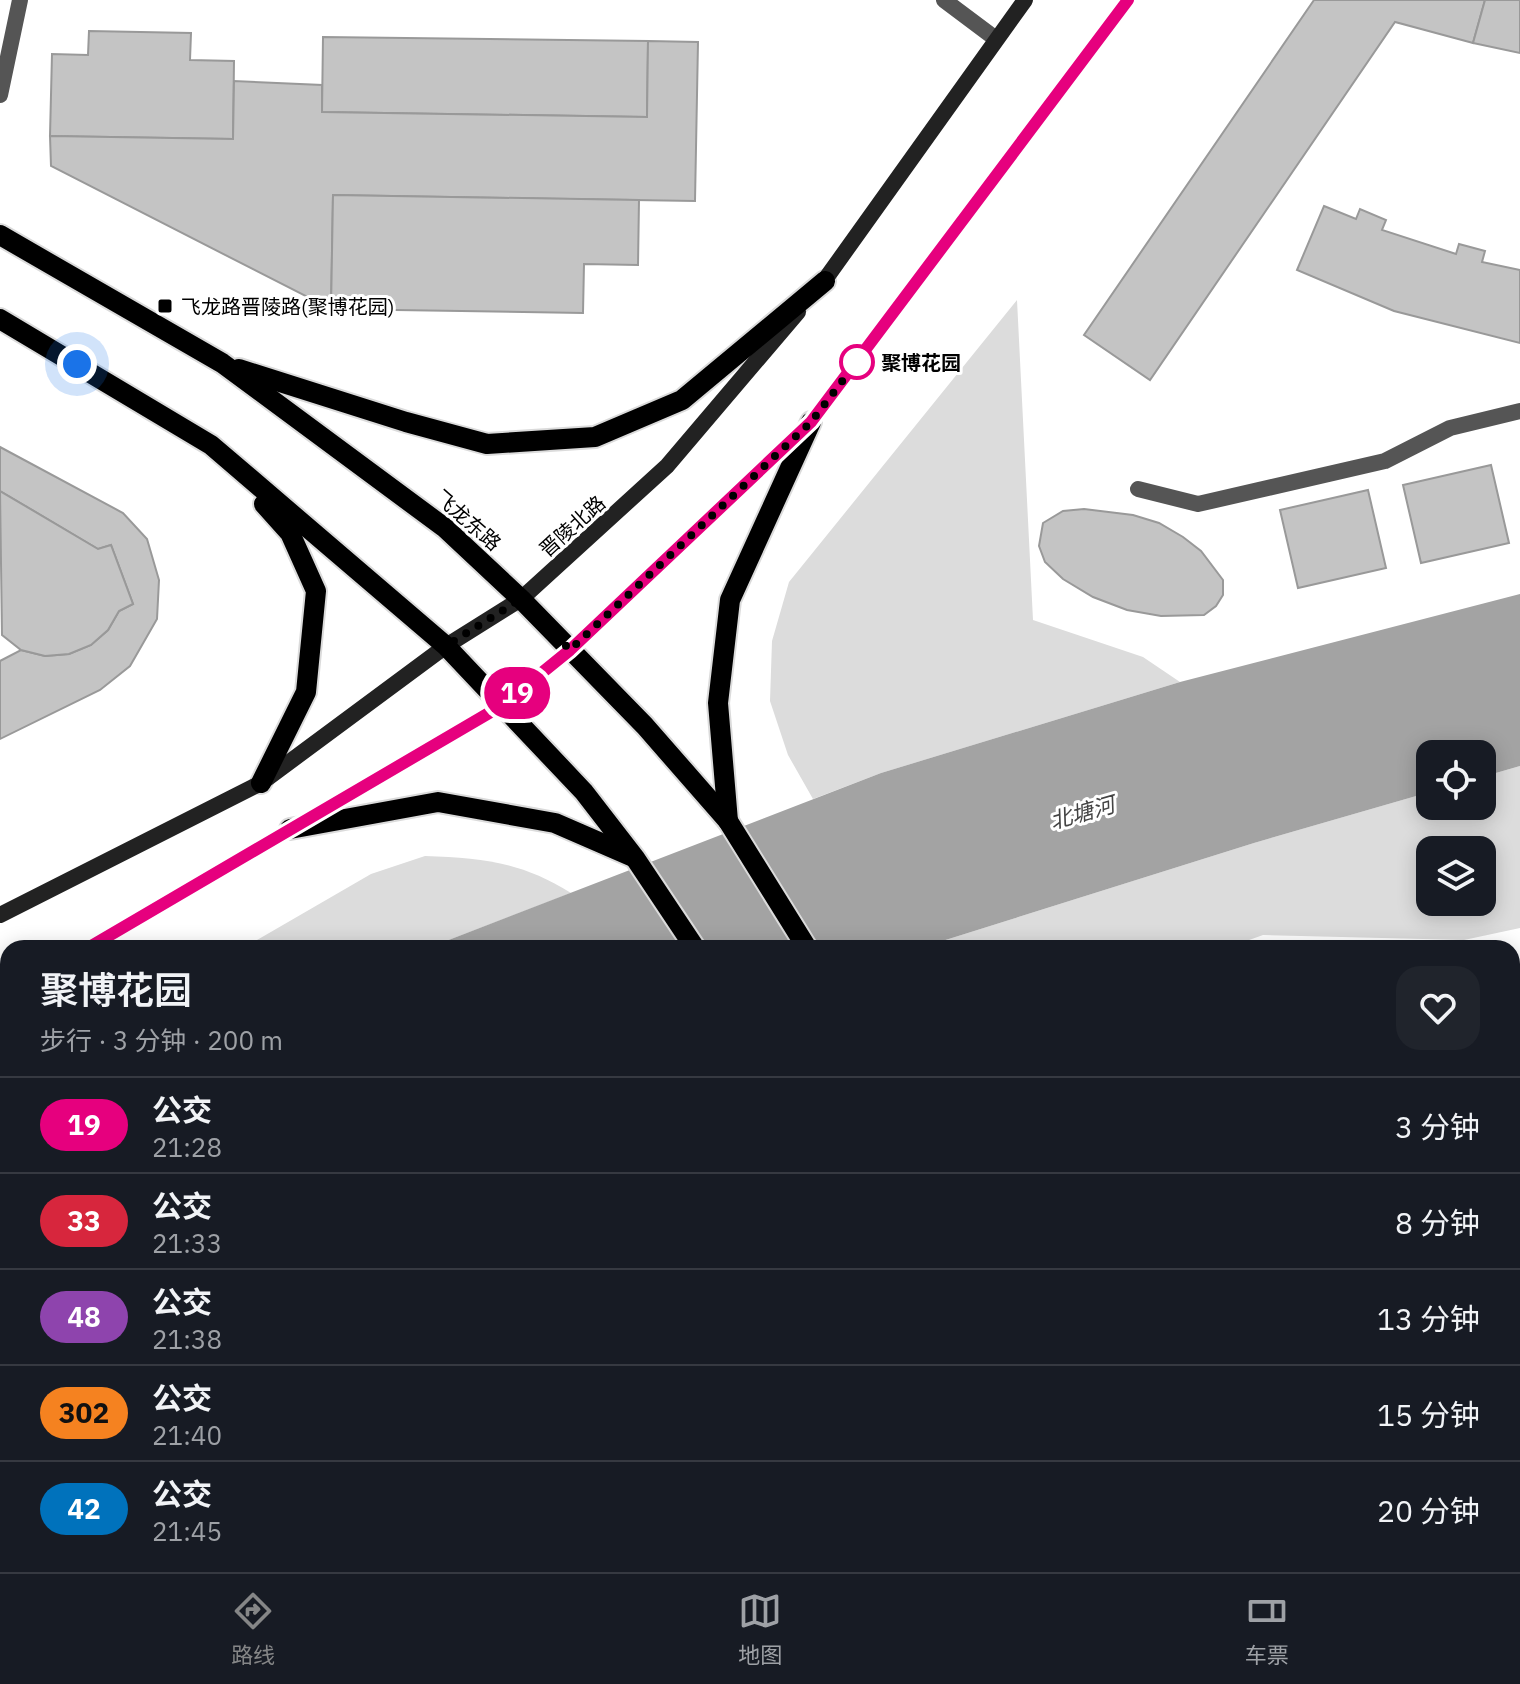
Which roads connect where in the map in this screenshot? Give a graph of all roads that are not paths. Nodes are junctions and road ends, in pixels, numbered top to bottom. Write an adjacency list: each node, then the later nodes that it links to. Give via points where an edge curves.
1 (20, 0): 6 (street)
2 (944, 0): 5 (street)
3 (1025, 0): 5 (main road, 晋陵北路)
4 (1128, 0): 12 (main road)
5 (996, 39): 8 (main road, 晋陵北路)
6 (0, 95)
7 (0, 235): 10 (main road, 飞龙东路)
8 (825, 281): 10 (main road, via 682,400 595,437 487,444); 15 (main road, 晋陵北路, via 667,466)
9 (0, 319): 13 (main road)
10 (222, 363): 15 (main road, 飞龙东路, via 445,528)
11 (1520, 411): 14 (street, via 1450,428 1385,461 1198,504)
12 (811, 422): 17 (main road); 20 (main road, via 730,600 718,703)
13 (211, 445): 16 (main road); 19 (main road, via 290,533 316,591 306,692)
14 (1138, 489)
15 (521, 599): 16 (main road, 晋陵北路); 17 (main road, 飞龙东路)
16 (446, 646): 18 (main road); 19 (main road, 晋陵北路)
17 (570, 650): 18 (main road); 20 (main road, 飞龙东路)
18 (501, 706): 21 (main road); 22 (main road, via 584,792)
19 (261, 783): 23 (main road, 晋陵北路)
20 (728, 821): 26 (main road, 飞龙东路)
21 (290, 829): 22 (main road, via 438,802 555,823); 24 (main road)
22 (635, 858): 25 (main road)
23 (0, 915)
24 (102, 940)
25 (690, 940)
26 (802, 940)

